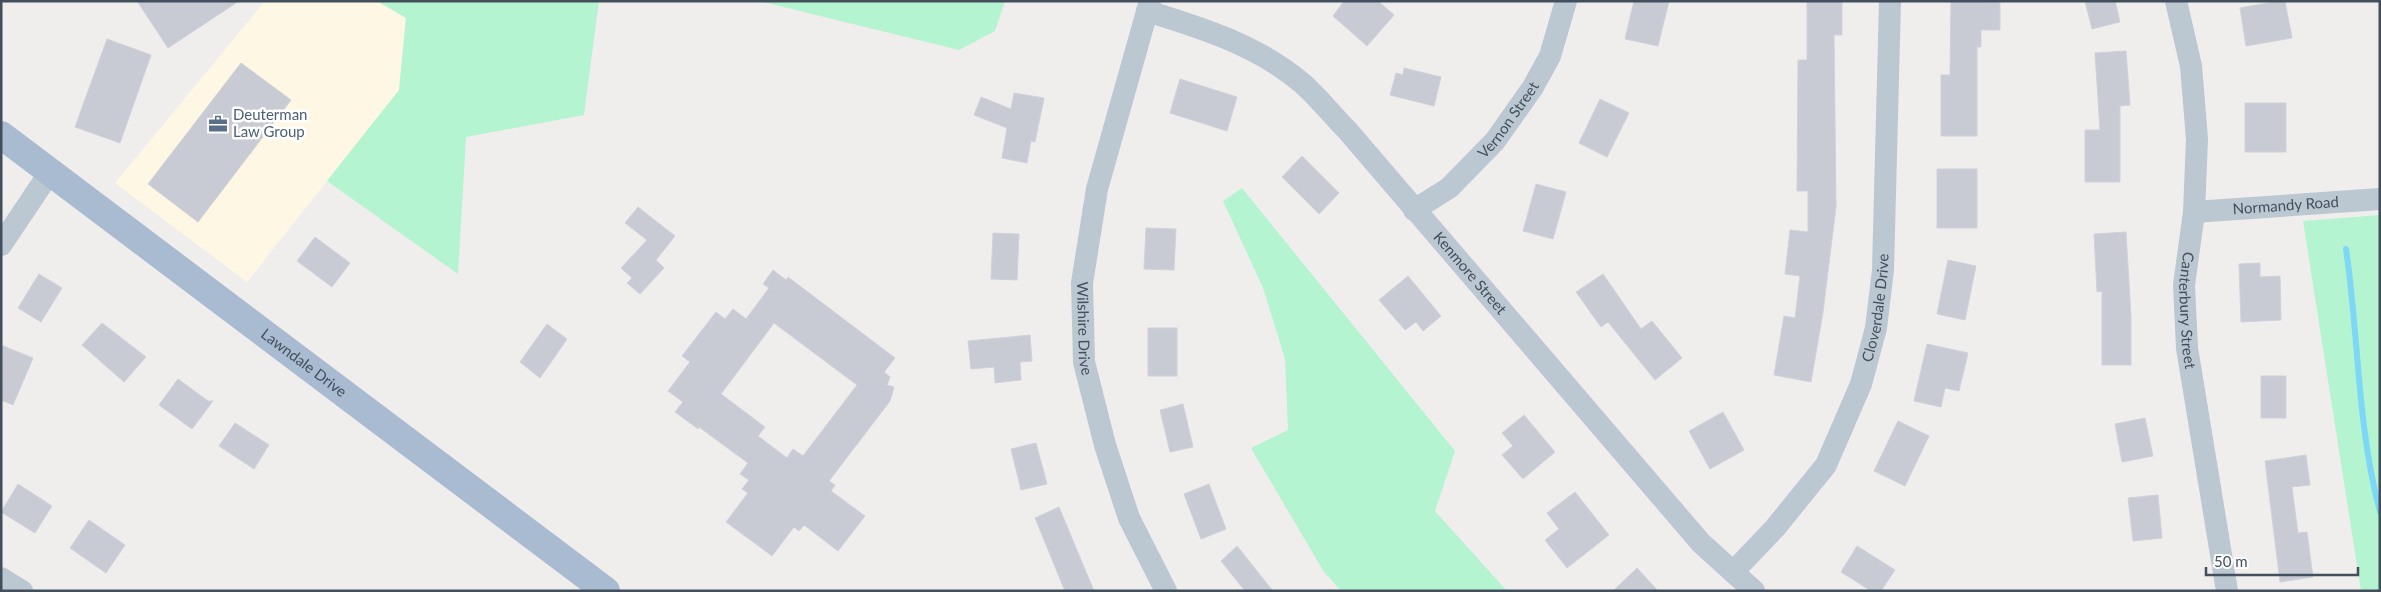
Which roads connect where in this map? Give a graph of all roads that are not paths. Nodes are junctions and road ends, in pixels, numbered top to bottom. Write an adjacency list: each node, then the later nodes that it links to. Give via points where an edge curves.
1 (1566, 1): 8 (street, Vernon Street, via 1550,56 1533,87 1495,141 1449,188)
2 (1890, 1): 11 (street, Cloverdale Drive, via 1883,270 1876,328 1861,384 1826,465 1776,528)
3 (2176, 1): 9 (street, Canterbury Street, via 2191,66 2196,130)
4 (1148, 6): 8 (street, Kenmore Street, via 1259,53 1302,83); 15 (street, Wilshire Drive, via 1097,188 1082,283 1084,362 1105,445 1130,518)
5 (1, 135): 6 (main road, Lawndale Drive)
6 (50, 172): 10 (street); 14 (main road, Lawndale Drive)
7 (2380, 200): 9 (street, Normandy Road)
8 (1414, 210): 11 (street, Kenmore Street, via 1701,543)
9 (2194, 212): 17 (street, Canterbury Street, via 2184,285 2187,348)
10 (1, 245)
11 (1733, 572): 16 (street, Kenmore Street)
12 (1, 578): 13 (street)
13 (22, 591)
14 (606, 591)
15 (1166, 591)
16 (1754, 591)
17 (2227, 591)

